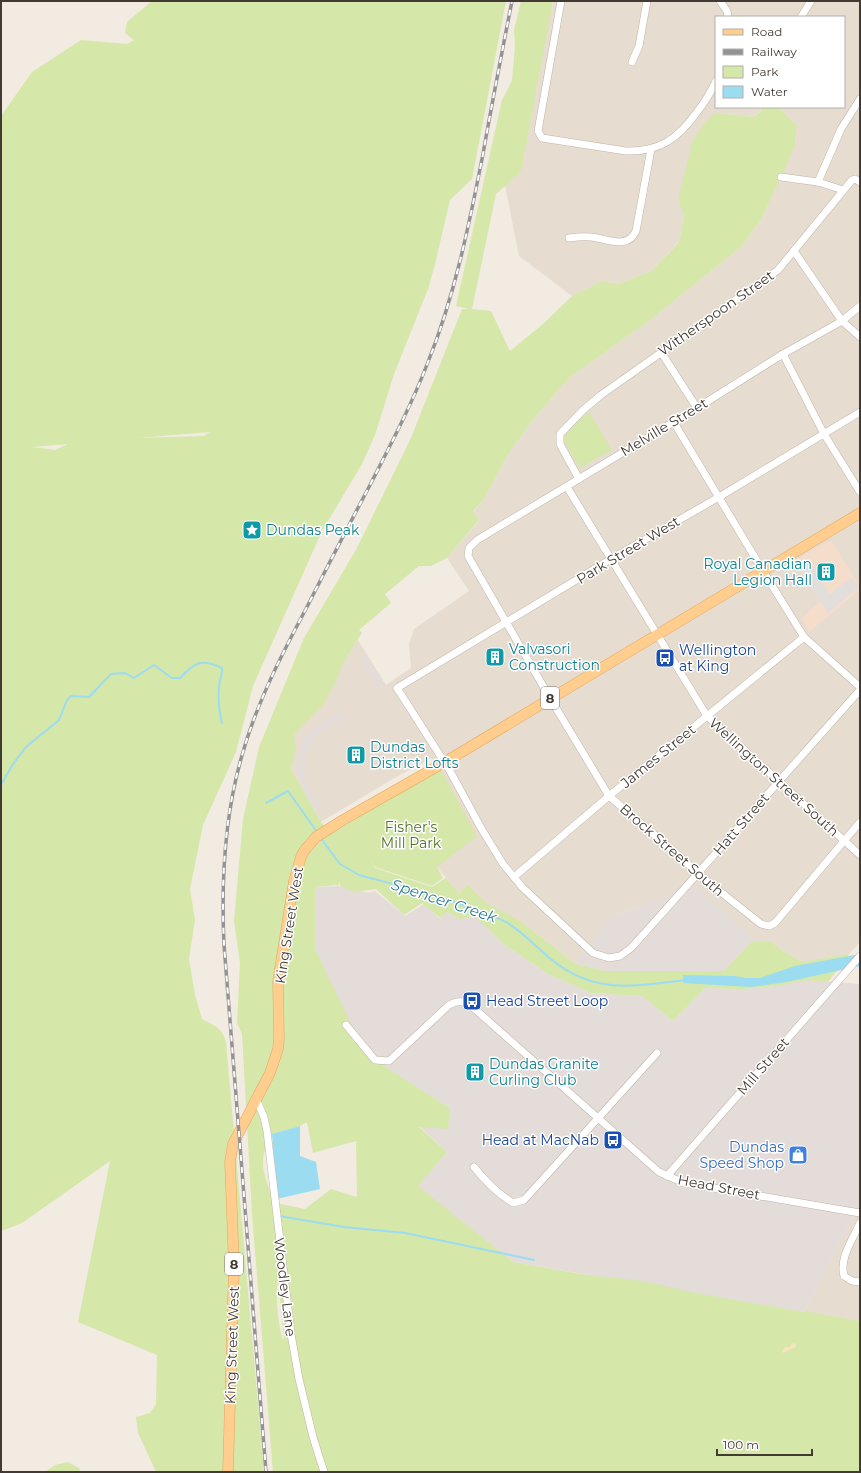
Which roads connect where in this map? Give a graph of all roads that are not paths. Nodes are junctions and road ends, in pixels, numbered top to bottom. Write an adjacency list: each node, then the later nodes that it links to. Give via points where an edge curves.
1 (561, 1): 10 (street, via 539,134 547,139 626,151)
2 (647, 1): 7 (street, via 639,46)
3 (720, 1): 5 (street)
4 (811, 1): 6 (street)
5 (728, 16)
6 (802, 16)
7 (632, 62)
8 (715, 83): 10 (street, via 693,119 678,136)
9 (860, 99): 13 (street, via 841,129)
10 (651, 149): 15 (street, via 636,231 632,237 622,242 590,237)
11 (781, 177): 13 (street)
12 (859, 181): 14 (street, Witherspoon Street, via 852,180)
13 (818, 182): 14 (street)
14 (843, 190): 16 (street, Witherspoon Street)
15 (569, 238)
16 (794, 251): 18 (street); 20 (street, Witherspoon Street, via 778,270)
17 (860, 306): 18 (street, Melville Street)
18 (842, 321): 19 (street); 21 (street, Melville Street)
19 (860, 337)
20 (661, 352): 22 (street); 26 (street, Witherspoon Street, via 595,400 560,434 560,444)
21 (783, 354): 22 (street, Melville Street); 25 (street)
22 (696, 408): 24 (street, Melville Street)
23 (860, 412): 25 (street, Park Street West)
24 (674, 421): 26 (street, Melville Street); 29 (street)
25 (824, 434): 28 (street); 29 (street, Park Street West)
26 (579, 479): 27 (street, Melville Street)
27 (567, 487): 31 (street, Melville Street, via 477,540); 32 (street, Wellington Street South)
28 (860, 492)
29 (719, 497): 32 (street, Park Street West); 33 (street)
30 (860, 513): 33 (main road, King Street West / 8)
31 (469, 548): 34 (street, Brock Street South, via 468,556)
32 (611, 559): 34 (street, Park Street West); 35 (street, Wellington Street South)
33 (763, 571): 35 (main road, King Street West / 8); 36 (street)
34 (506, 623): 38 (street, Brock Street South); 40 (street, Park Street West, via 397,688)
35 (656, 634): 38 (main road, King Street West / 8); 39 (street, Wellington Street South)
36 (804, 636): 37 (street); 39 (street, James Street)
37 (860, 689): 41 (street, Hatt Street)
38 (550, 698): 40 (main road, King Street West / 8); 42 (street, Brock Street South)
39 (707, 716): 41 (street, Wellington Street South); 42 (street, James Street)
40 (444, 762): 47 (street, via 503,864); 51 (main road, King Street West / 8, via 316,837 301,857 294,881 278,981 278,1044 270,1073)
41 (778, 781): 44 (street, Wellington Street South); 46 (street, Hatt Street)
42 (610, 796): 46 (street, Brock Street South); 47 (street, James Street)
43 (860, 822): 44 (street)
44 (844, 840): 45 (street, Wellington Street South); 46 (street, Brock Street South, via 775,923 769,926 761,924)
45 (860, 855)
46 (698, 874): 47 (street, Hatt Street, via 630,948 620,956 609,958 593,953)
47 (514, 877)
48 (860, 956): 54 (street, Mill Street)
49 (346, 1025): 52 (street, Head Street, via 375,1060 389,1061 449,1005 456,1001 464,1002)
50 (657, 1053): 52 (street)
51 (257, 1101): 58 (main road, King Street West / 8, via 234,1144 230,1162 234,1266); 59 (street, Woodley Lane, via 267,1131 291,1334 299,1379)
52 (598, 1119): 53 (street, via 530,1195 519,1202 513,1203 507,1199 485,1181); 54 (street, Head Street, via 650,1165)
53 (474, 1167)
54 (667, 1176): 55 (street, Head Street, via 684,1183)
55 (860, 1213)
56 (860, 1224): 57 (street, via 842,1269 844,1276)
57 (860, 1282)
58 (228, 1472)
59 (324, 1472)

